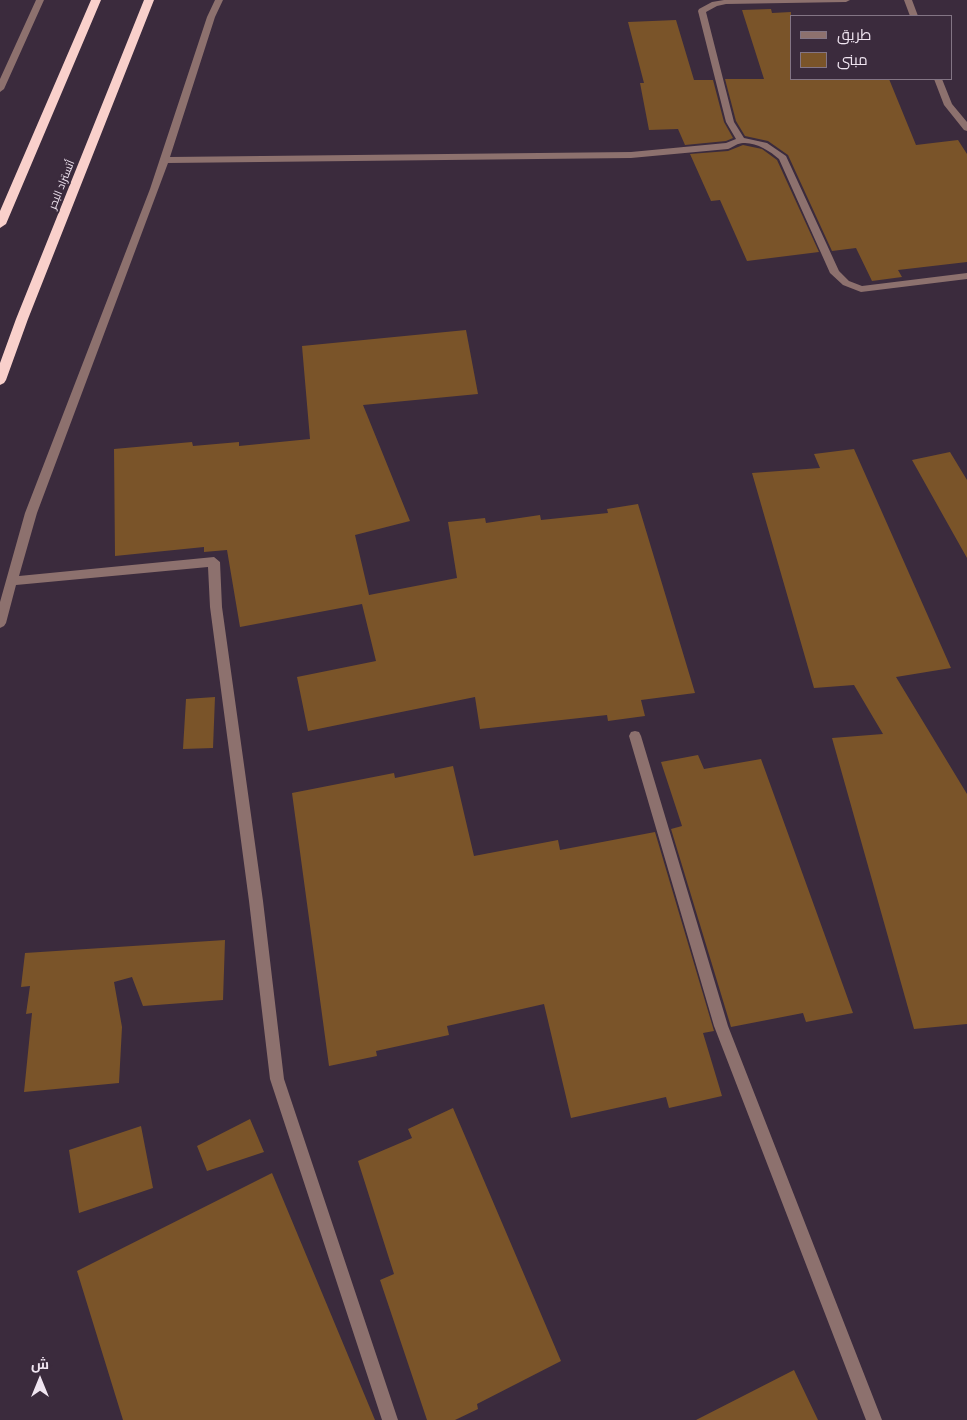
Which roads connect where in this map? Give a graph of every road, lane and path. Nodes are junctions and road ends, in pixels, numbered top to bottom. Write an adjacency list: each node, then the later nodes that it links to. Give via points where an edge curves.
1 (40, 0): 10 (street)
2 (96, 0): 14 (highway)
3 (149, 0): 18 (highway, أتستراد البحر)
4 (219, 0): 13 (street)
5 (846, 0): 7 (street)
6 (908, 0): 8 (street)
7 (755, 1): 12 (street, via 715,4 702,11 730,122)
8 (914, 15)
9 (938, 80): 11 (street, via 948,106)
10 (1, 83)
11 (967, 128)
12 (742, 140): 13 (street, via 728,146 631,155); 17 (street, via 773,148 783,158 835,273 846,283 861,289)
13 (165, 160): 19 (street, via 30,513)
14 (12, 195): 15 (highway); 16 (highway)
15 (0, 205)
16 (0, 224)
17 (967, 276)
18 (0, 380)
19 (12, 582): 20 (street); 22 (street, via 214,562 216,607 277,1079)
20 (0, 623)
21 (635, 736): 23 (street, via 721,1026)
22 (390, 1420)
23 (874, 1420)

